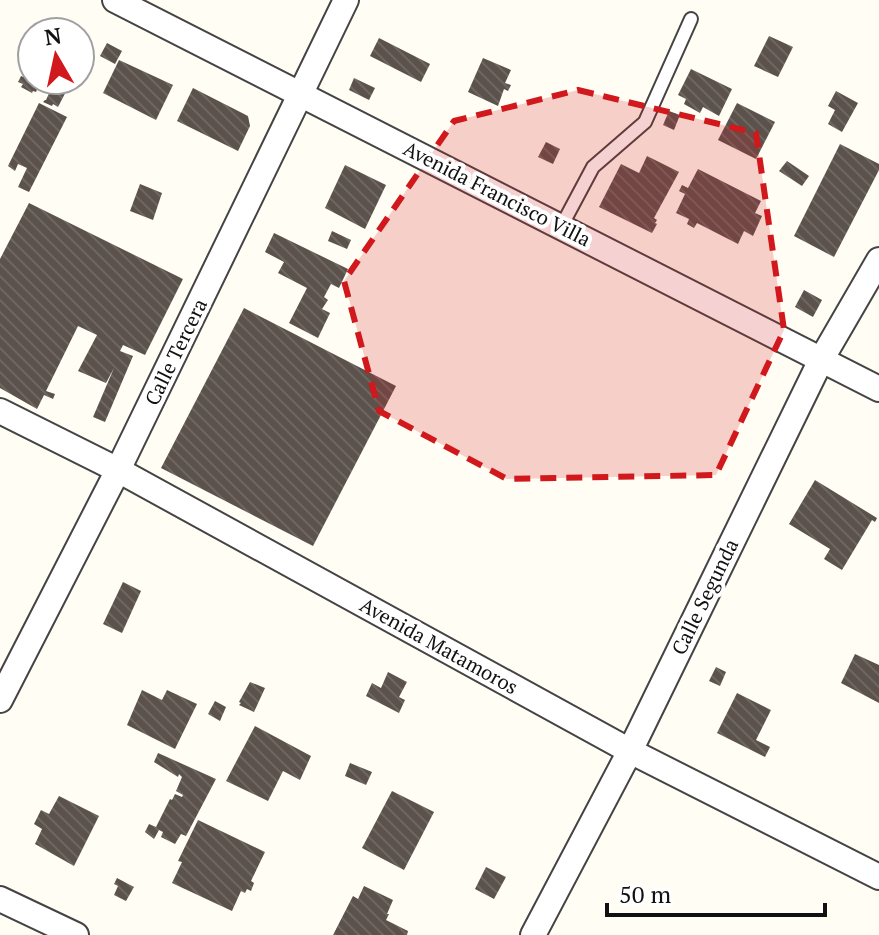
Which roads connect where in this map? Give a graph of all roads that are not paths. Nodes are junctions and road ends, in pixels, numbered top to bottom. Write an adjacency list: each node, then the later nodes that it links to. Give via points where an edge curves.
1 (115, 0): 4 (street, Avenida Francisco Villa)
2 (346, 0): 4 (street, Calle Tercera)
3 (691, 19): 5 (lane, via 645,122 593,167)
4 (300, 94): 5 (street, Avenida Francisco Villa); 10 (street, Calle Tercera)
5 (561, 227): 7 (street, Avenida Francisco Villa)
6 (879, 260): 7 (street, Calle Segunda)
7 (821, 360): 8 (street, Avenida Francisco Villa); 12 (street, Calle Segunda)
8 (879, 389)
9 (0, 411): 10 (street, Avenida Matamoros)
10 (118, 470): 11 (street, Calle Tercera); 12 (street, Avenida Matamoros)
11 (0, 700)
12 (630, 751): 13 (street, Avenida Matamoros); 16 (street, Calle Segunda)
13 (879, 877)
14 (0, 899): 15 (street)
15 (76, 935)
16 (533, 935)

